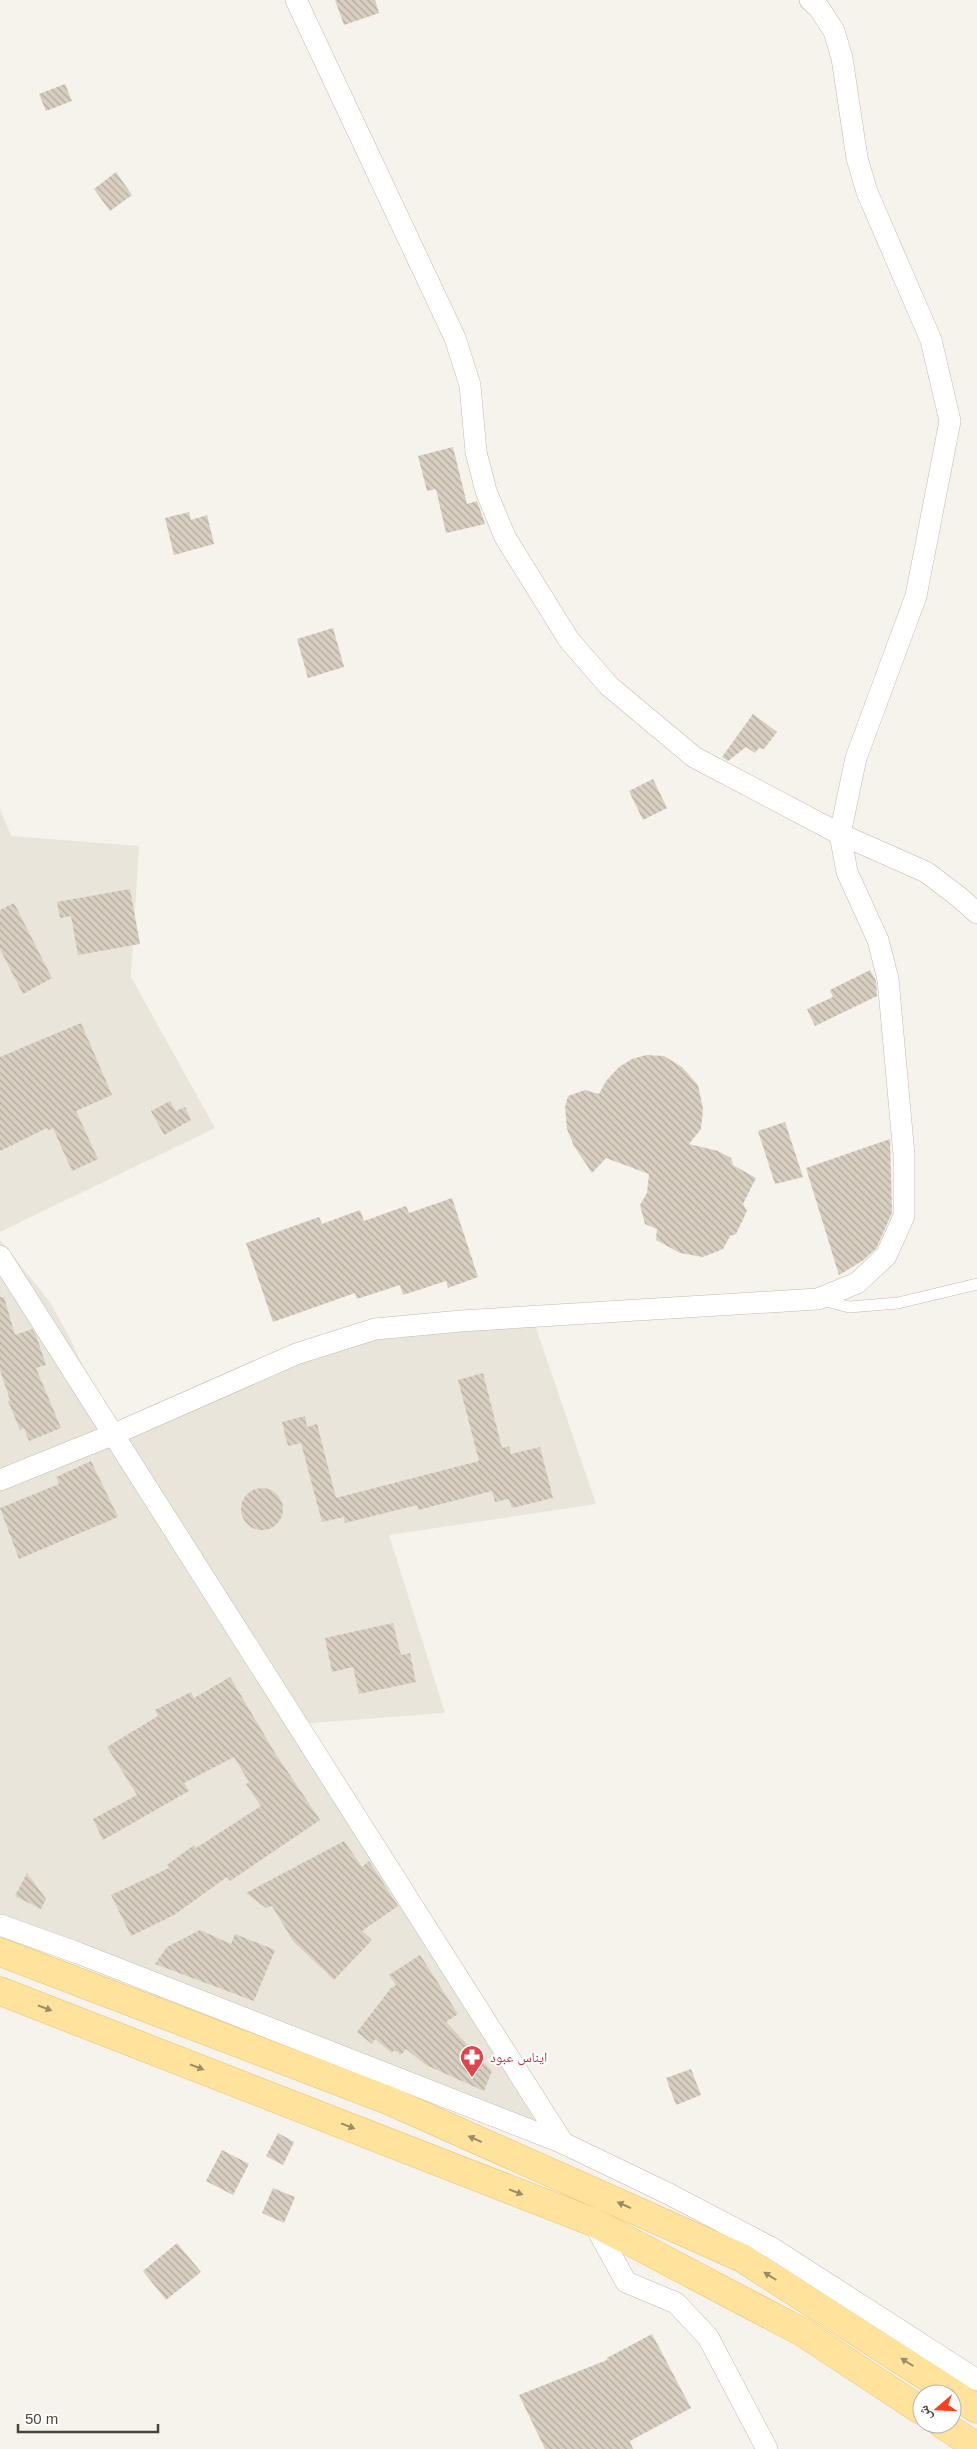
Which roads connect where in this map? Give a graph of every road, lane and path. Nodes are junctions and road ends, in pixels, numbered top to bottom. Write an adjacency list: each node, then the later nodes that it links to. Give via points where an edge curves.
1 (296, 0): 3 (street, via 454,338 470,385 476,452 505,537 569,640 609,686 694,757)
2 (810, 0): 3 (street, via 834,31 842,58 857,158 867,192 932,340 950,421 916,596 856,758)
3 (840, 834): 4 (street, via 926,872); 7 (street, via 847,872 878,940 888,980 904,1155 904,1216 886,1256 857,1283)
4 (977, 913)
5 (0, 1256): 8 (street)
6 (977, 1284): 7 (lane, via 898,1303 849,1307)
7 (818, 1299): 8 (street, via 462,1320 375,1329 296,1354)
8 (112, 1435): 9 (street); 13 (street)
9 (0, 1480)
10 (0, 1926): 13 (street, via 87,1956)
11 (0, 1952): 16 (main road, one-way to 11, via 742,2258 390,2100)
12 (0, 1991): 14 (main road, one-way to 14)
13 (563, 2143): 15 (street, via 772,2248)
14 (593, 2222): 19 (main road, via 802,2332); 23 (street, via 626,2282 676,2303 708,2337)
15 (975, 2377): 17 (street)
16 (941, 2384)
17 (951, 2384)
18 (962, 2398): 20 (main road)
19 (912, 2404)
20 (977, 2408)
21 (957, 2434): 22 (main road)
22 (977, 2448)
23 (767, 2449)

